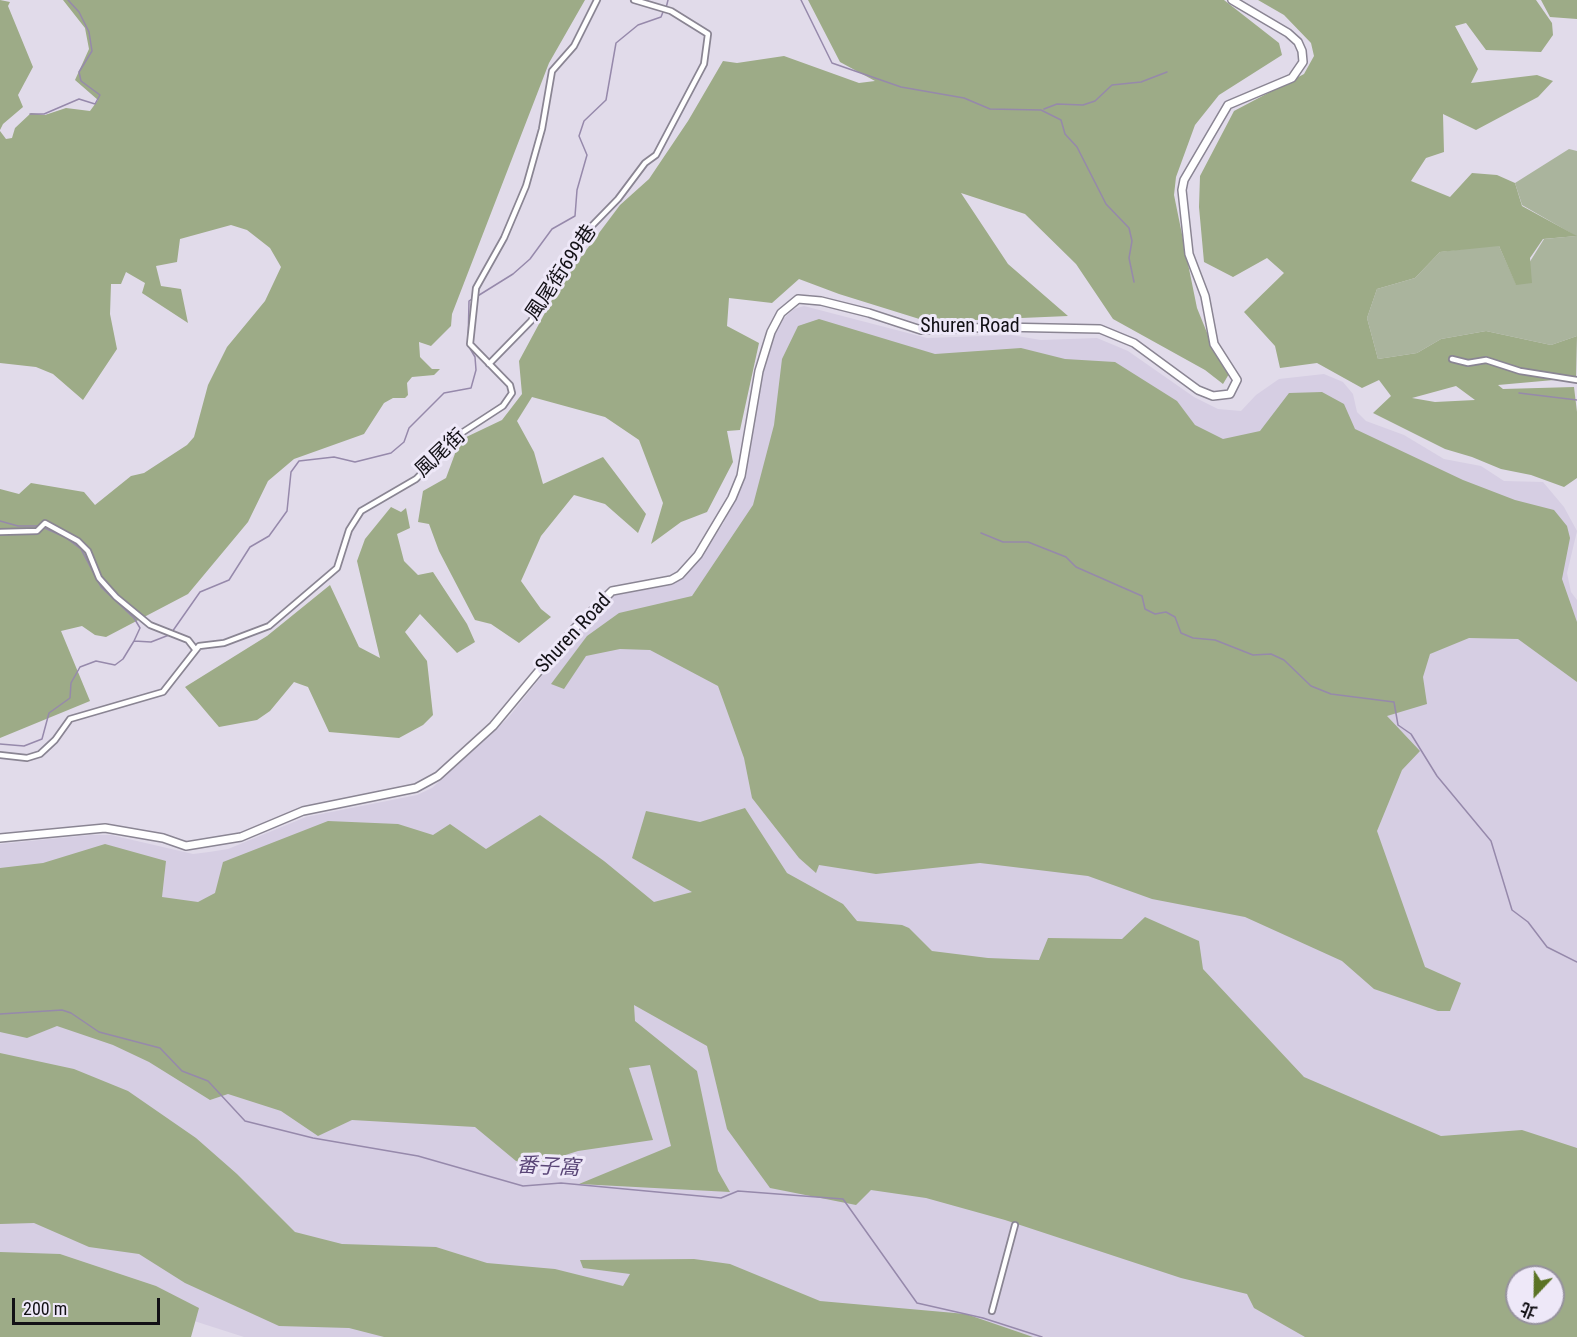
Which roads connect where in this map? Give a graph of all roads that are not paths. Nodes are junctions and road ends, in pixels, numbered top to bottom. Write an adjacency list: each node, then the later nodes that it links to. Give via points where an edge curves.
1 (597, 0): 5 (street, 風尾街, via 574,46 552,71 542,129 526,186 504,238 476,288 470,344)
2 (634, 0): 5 (street, 風尾街699巷, via 668,10 708,34 705,64 656,155 580,238 531,321)
3 (1232, 0): 10 (street, Shuren Road, via 1298,42 1303,62 1292,78 1228,105 1184,180 1189,254 1205,296 1214,344 1237,380 1230,394 1213,396 1198,390 1134,343 1100,329 921,330 821,301 798,299 781,313 771,332 759,371 741,477 698,555 671,580 612,591 573,630 493,726 438,776 417,788 303,811 242,837 186,846 105,828)
4 (1452, 359): 6 (street, via 1468,363 1486,360 1521,371)
5 (489, 364): 8 (street, 風尾街, via 510,385 512,393 503,406 460,434 416,479 361,511 349,530 338,568 269,626)
6 (1577, 380)
7 (0, 532): 8 (street, via 38,531 45,523 78,541 88,551 99,578 116,597 137,616 163,632 188,640)
8 (195, 649): 9 (street, via 163,692 70,719 40,754 27,758)
9 (0, 755)
10 (0, 838)
11 (1015, 1225): 12 (street)
12 (992, 1311)

